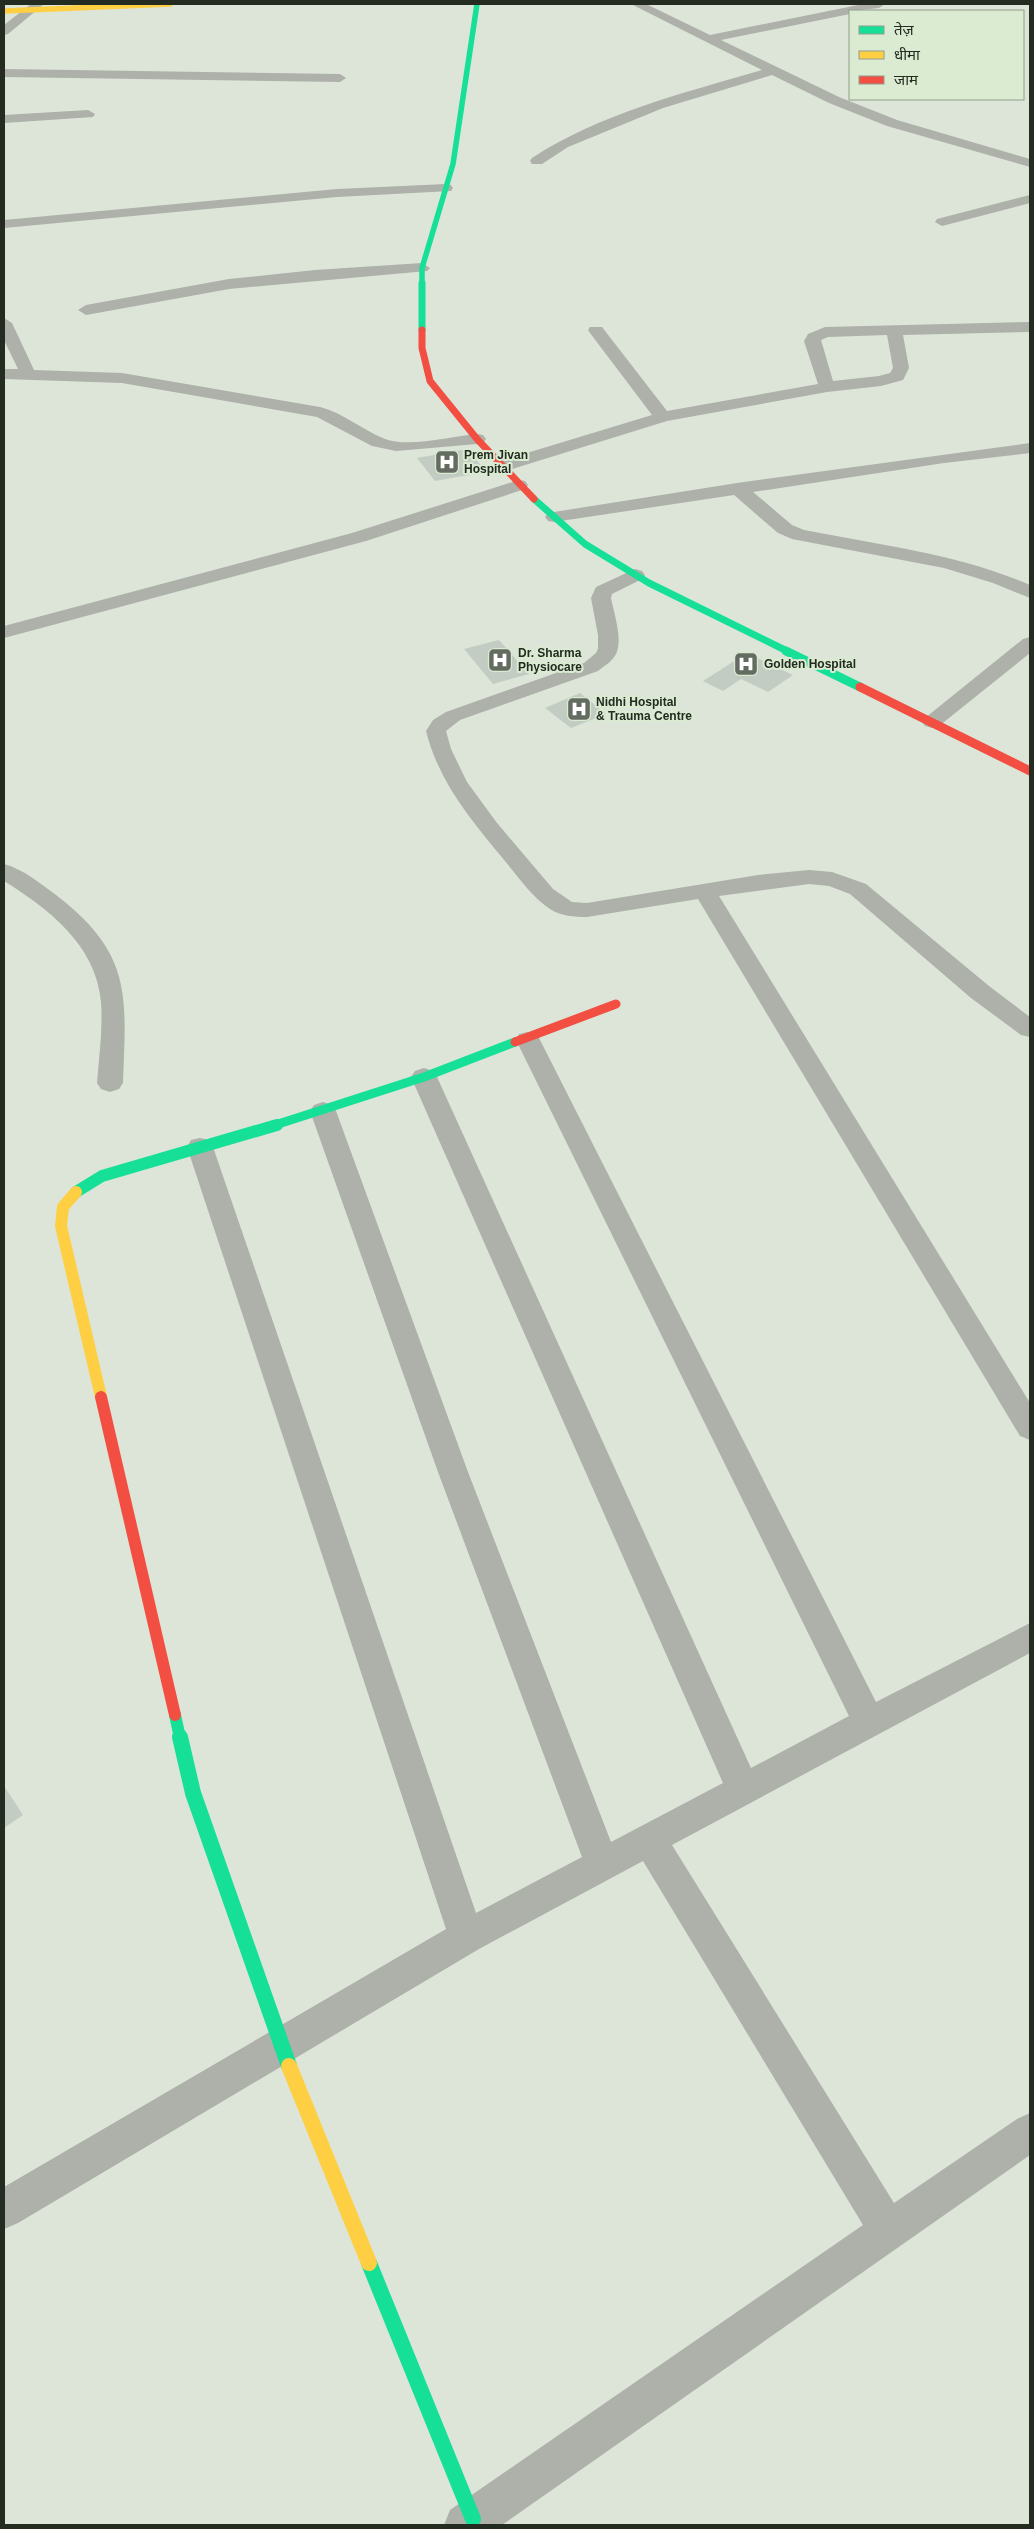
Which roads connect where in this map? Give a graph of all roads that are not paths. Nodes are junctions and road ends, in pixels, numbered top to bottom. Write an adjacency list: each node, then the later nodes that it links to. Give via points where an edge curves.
1 (170, 4): 5 (main road)
2 (477, 4): 18 (main road, via 453,164)
3 (637, 4): 10 (street)
4 (879, 4): 7 (street)
5 (34, 7): 8 (main road); 9 (street)
6 (849, 10): 10 (street)
7 (850, 10)
8 (4, 11)
9 (4, 31)
10 (709, 39): 11 (street)
11 (774, 70): 16 (street, via 658,106 563,144); 17 (street, via 834,100 892,123)
12 (4, 73): 13 (street)
13 (340, 78)
14 (88, 114): 15 (street)
15 (4, 119)
16 (537, 160)
17 (1030, 163)
18 (446, 188): 20 (street, via 337,193); 22 (main road)
19 (1030, 199): 21 (street)
20 (4, 222)
21 (942, 222)
22 (422, 268): 23 (street, via 229,284); 32 (main road, via 422,348 430,381)
23 (86, 310)
24 (4, 323): 29 (street)
25 (1030, 327): 27 (street)
26 (596, 330): 31 (street)
27 (894, 330): 30 (street, via 901,368 897,376); 30 (street, via 837,330 814,337 812,342)
28 (4, 374): 29 (street)
29 (28, 374): 32 (street, via 122,378 320,412 337,417 382,443 396,446)
30 (827, 387): 31 (street)
31 (663, 417): 34 (street)
32 (476, 440): 34 (main road)
33 (1030, 448): 36 (street)
34 (503, 466): 35 (main road)
35 (519, 485): 37 (main road); 40 (street, via 359,538)
36 (737, 488): 37 (street); 39 (street, via 785,529 799,535 947,563)
37 (554, 517): 38 (main road, via 585,544)
38 (635, 575): 42 (main road); 45 (street, via 603,592 606,655 591,667 453,716 436,730 438,742 459,788 536,883 558,904 570,910 587,910)
39 (1030, 592)
40 (4, 632)
41 (1030, 643): 42 (street)
42 (932, 722): 43 (main road)
43 (1030, 771)
44 (4, 871): 50 (street, via 46,898 70,919 98,954 107,973 113,1001)
45 (705, 892): 47 (street, via 809,877 845,883 858,889 980,992); 53 (street)
46 (616, 1004): 48 (main road)
47 (1030, 1029)
48 (528, 1040): 49 (main road); 55 (street)
49 (424, 1077): 51 (main road); 56 (street)
50 (110, 1083)
51 (323, 1111): 52 (main road); 58 (street, via 453,1472)
52 (200, 1147): 59 (street); 60 (main road, via 102,1176 80,1188 68,1197 61,1210 61,1226 193,1793)
53 (1030, 1428)
54 (1030, 1637): 55 (street)
55 (869, 1722): 56 (street)
56 (743, 1790): 57 (street)
57 (649, 1839): 58 (street); 63 (street)
58 (602, 1865): 59 (street)
59 (466, 1937): 60 (street)
60 (281, 2046): 62 (street); 64 (main road)
61 (1030, 2132): 63 (street)
62 (4, 2209)
63 (888, 2230): 64 (street)
64 (469, 2522)

